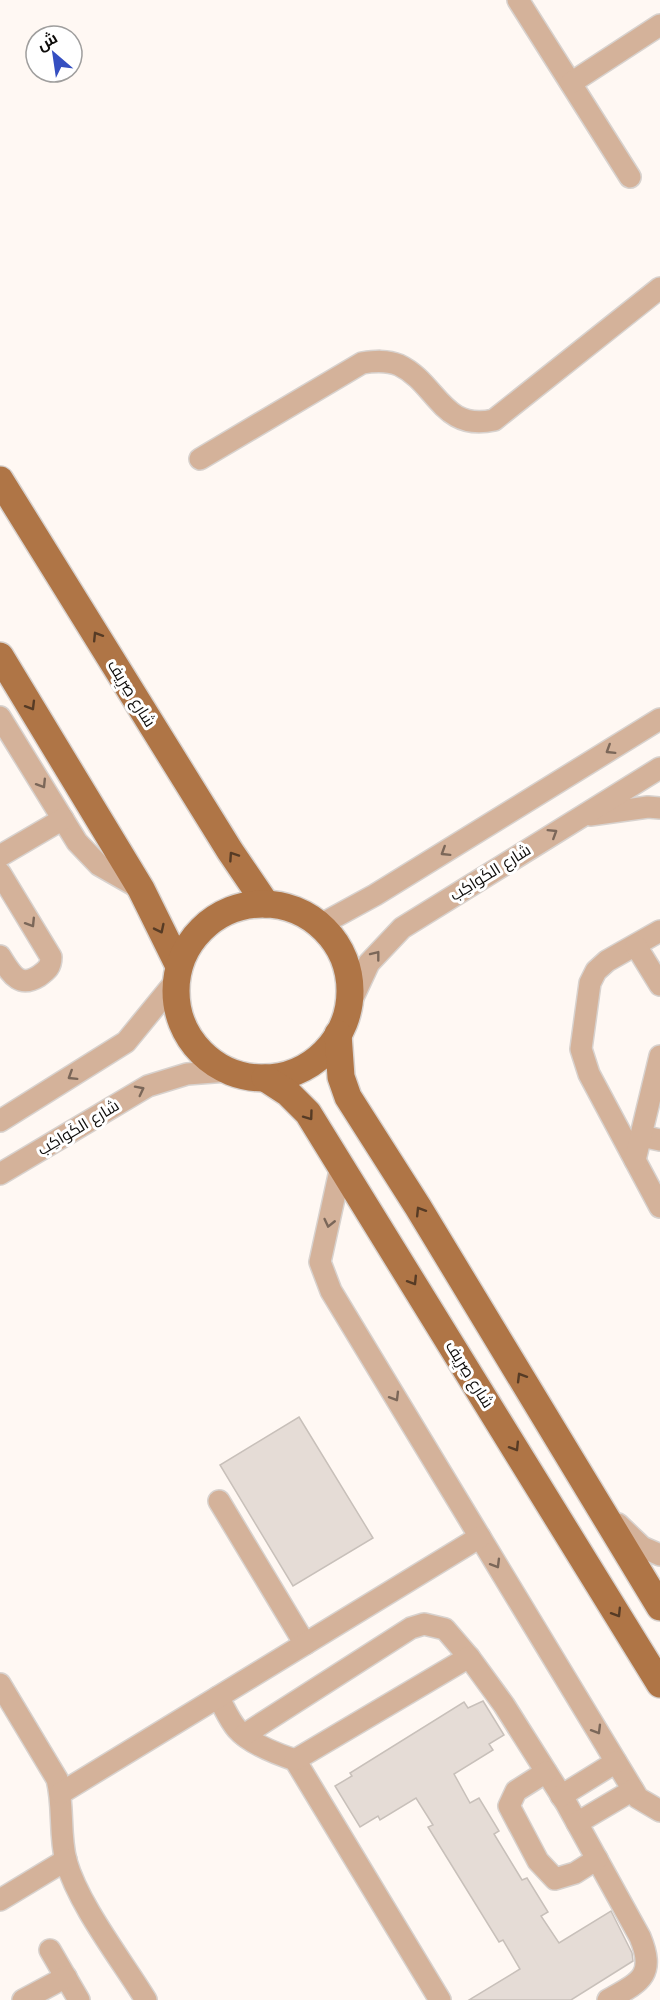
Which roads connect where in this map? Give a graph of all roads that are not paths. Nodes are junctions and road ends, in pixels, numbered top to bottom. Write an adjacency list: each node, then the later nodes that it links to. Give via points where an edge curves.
1 (518, 0): 3 (street)
2 (660, 25): 3 (street)
3 (571, 83): 4 (street)
4 (630, 177)
5 (660, 288): 6 (street, via 494,420 463,421 399,365 381,361 362,363)
6 (200, 459)
7 (0, 480): 18 (main road, شارع صِرِيف, one-way to 7)
8 (0, 656): 17 (main road, one-way to 17)
9 (0, 717): 14 (street, one-way to 14)
10 (660, 719): 19 (street, one-way to 19)
11 (660, 768): 13 (street, شارع الكَواكِب)
12 (660, 808): 13 (street)
13 (581, 816): 25 (street, شارع الكَواكِب, one-way to 13, via 369,963 402,928)
14 (63, 819): 15 (street); 17 (street, via 77,842 99,865)
15 (0, 856)
16 (0, 873): 22 (street, one-way to 22, via 51,957 51,964 29,982 20,982)
17 (141, 889): 24 (main road, one-way to 24)
18 (266, 904): 19 (main road, via 286,906); 24 (main road, via 243,906 212,921 188,945)
19 (320, 925): 25 (main road, via 345,962)
20 (660, 931): 21 (street)
21 (636, 946): 23 (street); 32 (street, via 601,966 592,977 581,1049 589,1074)
22 (0, 956)
23 (657, 972)
24 (177, 974): 28 (main road, via 177,1009 187,1035 197,1050); 30 (street, one-way to 30, via 126,1042)
25 (349, 1006): 26 (main road)
26 (338, 1034): 29 (main road, via 315,1061 283,1076); 36 (main road, one-way to 26, via 348,1097 341,1077)
27 (660, 1056): 31 (street)
28 (227, 1071): 29 (main road); 34 (street, شارع الكَواكِب, one-way to 28, via 148,1086 187,1074)
29 (265, 1078): 33 (main road, شارع صِرِيف, one-way to 33, via 303,1108)
30 (0, 1120)
31 (650, 1138): 32 (street)
32 (635, 1160): 35 (street)
33 (341, 1166): 38 (street, one-way to 38, via 320,1262 331,1291); 44 (main road, شارع صِرِيف, one-way to 44)
34 (0, 1174)
35 (660, 1207)
36 (594, 1498): 39 (street, via 642,1547); 40 (main road)
37 (219, 1501): 41 (street)
38 (480, 1537): 41 (street); 48 (street, one-way to 48)
39 (660, 1555)
40 (660, 1607)
41 (305, 1644): 45 (street)
42 (469, 1658): 46 (street, via 445,1629 424,1624 411,1628); 47 (street); 49 (street)
43 (0, 1684): 51 (street, via 51,1766)
44 (660, 1684)
45 (218, 1696): 46 (street); 51 (street)
46 (244, 1735): 47 (street)
47 (295, 1760): 63 (street)
48 (616, 1762): 50 (street); 52 (street)
49 (546, 1772): 52 (street); 55 (street, via 516,1791 509,1806 537,1861 555,1879 575,1873)
50 (633, 1790): 53 (street, via 638,1798); 54 (street)
51 (61, 1793): 56 (street)
52 (561, 1796): 54 (street)
53 (660, 1811)
54 (577, 1823): 55 (street)
55 (597, 1859): 64 (street, via 648,1955 647,1971 635,1985)
56 (66, 1860): 57 (street); 62 (street, via 79,1892)
57 (0, 1900)
58 (51, 1950): 59 (street)
59 (66, 1977): 60 (street); 61 (street)
60 (23, 2000)
61 (79, 2000)
62 (146, 2000)
63 (440, 2000)
64 (608, 2000)

